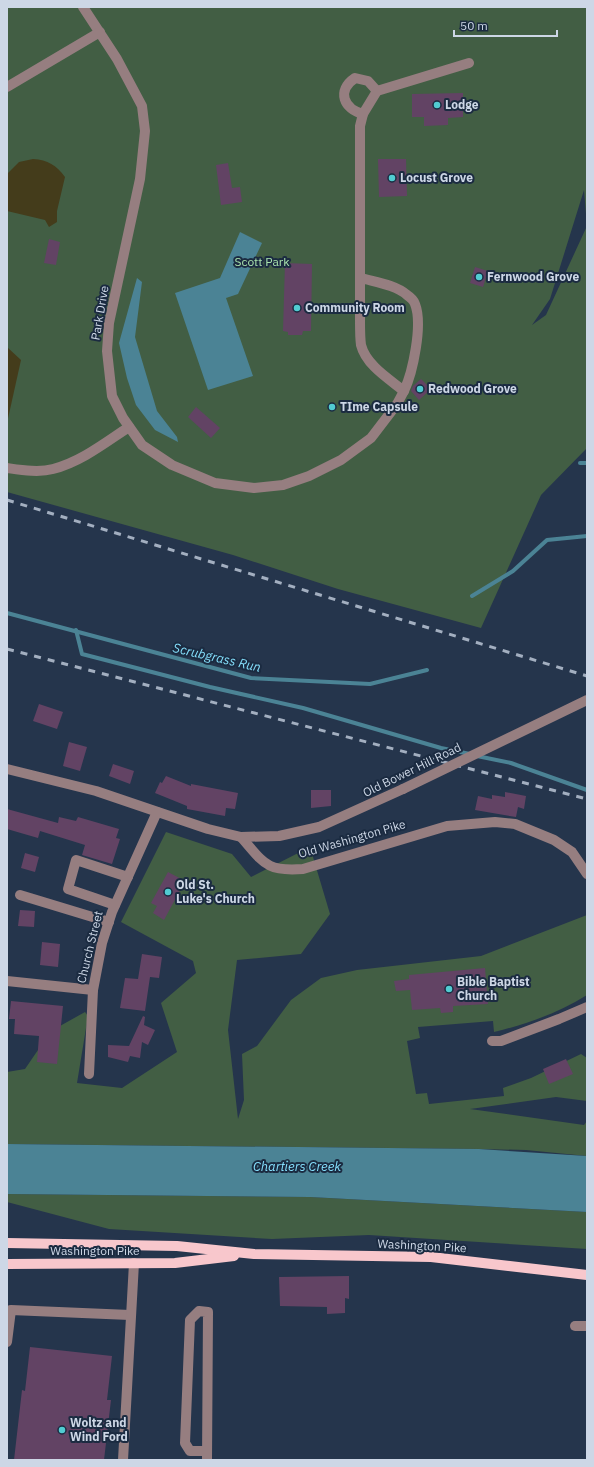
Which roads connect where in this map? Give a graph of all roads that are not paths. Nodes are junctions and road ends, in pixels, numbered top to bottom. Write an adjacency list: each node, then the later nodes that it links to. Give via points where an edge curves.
1 (83, 7): 2 (street, Park Drive)
2 (100, 32): 4 (street); 9 (street, Park Drive, via 142,106 145,131 140,179 109,323 107,351 112,396)
3 (470, 63): 5 (street)
4 (7, 87)
5 (378, 91): 6 (street); 6 (street, via 368,81 355,78 347,84 343,92 347,105 355,112)
6 (363, 114): 7 (street, via 360,132)
7 (361, 278): 8 (street, via 362,346 367,357 378,369); 8 (street, Park Drive, via 402,291 415,302 418,318 408,381)
8 (404, 391): 9 (street, Park Drive, via 371,438 341,460 309,476 283,485 254,488 215,483 172,465 142,445)
9 (129, 427): 10 (street, via 81,458 53,469)
10 (7, 468)
11 (587, 700): 14 (street, Old Bower Hill Road, bridge, via 319,828 279,836)
12 (7, 768): 13 (street, via 96,791)
13 (157, 812): 14 (street); 16 (street, Church Street)
14 (241, 837): 15 (street, Old Washington Pike, via 263,862 273,868 284,870 303,869 447,826 495,822 515,824 554,840 572,852)
15 (587, 874)
16 (128, 877): 18 (street, Church Street); 18 (street, via 76,860 68,889)
17 (20, 895): 19 (street)
18 (115, 905): 19 (street, Church Street)
19 (108, 922): 21 (street, Church Street)
20 (7, 981): 21 (street)
21 (93, 990): 24 (street, Church Street)
22 (587, 1007): 23 (street, via 559,1020)
23 (492, 1042)
24 (89, 1074)
25 (7, 1243): 26 (main road, Washington Pike, via 177,1246)
26 (254, 1254): 27 (main road, Washington Pike, via 175,1263); 29 (main road, Washington Pike, via 431,1257)
27 (134, 1263): 28 (main road, Washington Pike); 30 (street)
28 (7, 1264)
29 (587, 1275)
30 (130, 1314): 33 (street, via 11,1310); 35 (street)
31 (576, 1326): 32 (street)
32 (587, 1326)
33 (7, 1342)
34 (207, 1456): 34 (street, via 208,1312 199,1311 190,1320 185,1443 190,1451)
35 (123, 1460)

